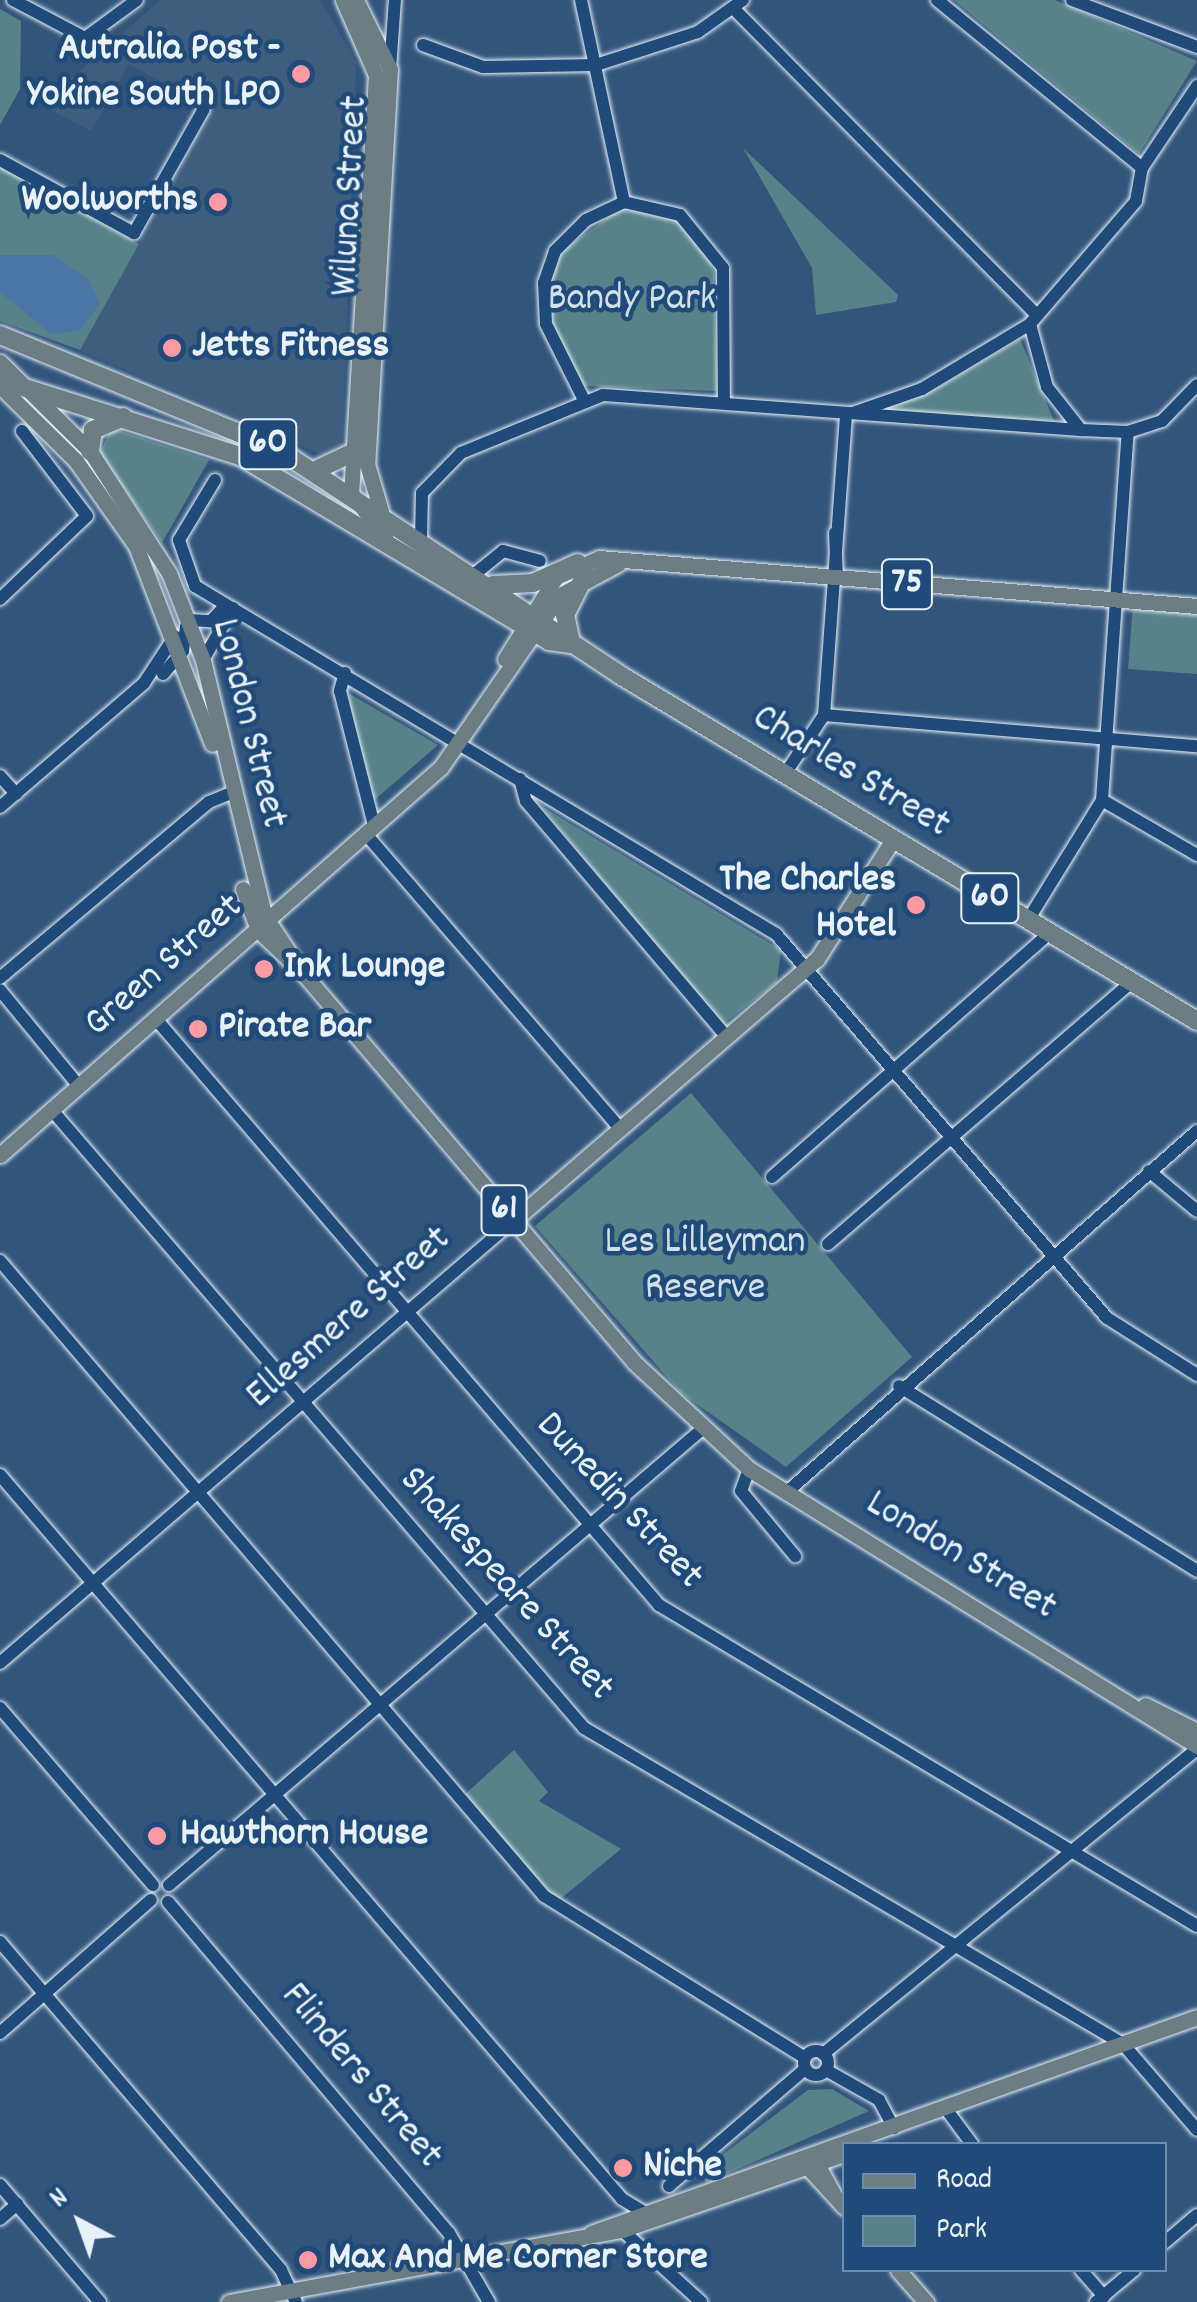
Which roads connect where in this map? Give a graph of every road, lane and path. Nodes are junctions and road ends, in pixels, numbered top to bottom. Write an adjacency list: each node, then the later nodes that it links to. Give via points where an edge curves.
1 (13, 0): 2 (street, via 85,38)
2 (137, 0)
3 (343, 0): 13 (main road)
4 (356, 0): 13 (main road)
5 (395, 0): 13 (street, Wiluna Street)
6 (582, 0): 12 (street)
7 (937, 0): 17 (street)
8 (1072, 0): 11 (street)
9 (739, 4): 12 (street, via 659,48); 19 (street)
10 (422, 45): 12 (street, via 484,67)
11 (1197, 47)
12 (596, 65): 18 (street)
13 (383, 72): 20 (main road, Wiluna Street)
14 (1197, 86): 17 (street)
15 (204, 109): 16 (street, via 134,234)
16 (0, 160)
17 (1142, 168): 19 (street, via 1136,200)
18 (624, 202): 26 (street, via 586,220 555,251 544,283 546,324); 27 (street, via 680,215 723,268)
19 (1032, 318): 28 (street, via 922,390); 30 (street, via 1047,387)
20 (371, 331): 34 (main road, Wiluna Street); 38 (main road, Wiluna Street, via 367,464)
21 (0, 335): 35 (highway, Charles Street / 60, via 197,413)
22 (0, 362): 25 (main road, London Street)
23 (0, 383): 25 (highway, 60); 52 (main road, London Street, via 114,512)
24 (1197, 385): 32 (street, via 1162,421)
25 (33, 392): 29 (highway, 60); 33 (main road, London Street)
26 (583, 398): 27 (street); 39 (street, via 461,453 422,494)
27 (724, 403): 28 (street)
28 (846, 415): 30 (street); 44 (street)
29 (124, 416): 33 (highway, via 93,430); 40 (highway, Charles Street / 60, via 252,462)
30 (1081, 430): 32 (street)
31 (22, 432): 46 (street, via 87,516)
32 (1128, 432): 47 (street)
33 (90, 451): 50 (main road, London Street, via 148,534)
34 (354, 452): 35 (highway); 37 (main road, Wiluna Street)
35 (314, 471): 37 (highway, Charles Street / 60)
36 (215, 480): 48 (street, via 179,540 180,562 196,586)
37 (351, 493): 38 (highway, Charles Street / 60); 40 (main road)
38 (381, 512): 39 (highway, Charles Street / 60)
39 (418, 529): 43 (highway, Charles Street / 60)
40 (396, 546): 51 (highway, Charles Street / 60)
41 (540, 561): 43 (street, via 503,551)
42 (582, 569): 44 (main road, 75, via 618,564); 45 (highway, via 533,583); 51 (main road); 53 (highway, via 565,615)
43 (476, 573): 45 (highway, Charles Street / 60)
44 (837, 579): 47 (main road, 75); 60 (street)
45 (492, 584): 51 (highway, Charles Street / 60)
46 (0, 599)
47 (1119, 599): 49 (main road, 75); 61 (street)
48 (229, 606): 50 (street, via 211,621); 55 (street); 56 (street)
49 (1197, 606)
50 (188, 617): 54 (street); 55 (main road, London Street)
51 (532, 621): 53 (highway, Charles Street / 60); 62 (main road, Green Street)
52 (176, 633): 54 (main road, London Street); 59 (street)
53 (571, 644): 64 (highway, Charles Street / 60)
54 (183, 651): 57 (street); 58 (main road, London Street)
55 (203, 660): 68 (main road, London Street)
56 (345, 673): 62 (street); 71 (street, via 340,691)
57 (163, 674): 58 (street); 59 (street)
58 (191, 674): 68 (main road, London Street)
59 (144, 683): 67 (street)
60 (824, 716): 61 (street); 64 (street)
61 (1107, 739): 63 (street); 69 (street)
62 (459, 745): 66 (street); 71 (main road, Green Street)
63 (1197, 746)
64 (785, 774): 72 (highway, Charles Street / 60)
65 (0, 776): 67 (street)
66 (520, 778): 77 (street, via 764,925); 83 (street, via 526,801)
67 (16, 794): 70 (street)
68 (227, 794): 75 (main road, London Street); 78 (street)
69 (1102, 800): 73 (street); 74 (street)
70 (0, 807)
71 (370, 829): 75 (main road, Green Street); 87 (street)
72 (892, 840): 74 (highway, Charles Street / 60); 77 (main road, Ellesmere Street)
73 (1197, 855)
74 (1028, 920): 76 (highway, Charles Street / 60)
75 (263, 926): 81 (main road, Green Street); 94 (main road, London Street / 61)
76 (1050, 933): 79 (highway, Charles Street / 60); 84 (street)
77 (806, 968): 83 (main road, Ellesmere Street); 84 (street)
78 (0, 978)
79 (1132, 982): 82 (highway, Charles Street / 60); 89 (street)
80 (0, 990): 85 (street)
81 (155, 1018): 85 (main road, Green Street); 98 (street, Dunedin Street)
82 (1197, 1021)
83 (726, 1036): 87 (main road, Ellesmere Street)
84 (895, 1070): 89 (street); 92 (street)
85 (78, 1085): 86 (main road, Green Street)
86 (51, 1109): 90 (main road, Green Street); 101 (street, Shakespeare Street)
87 (619, 1127): 94 (main road, Ellesmere Street)
88 (1197, 1131): 91 (street)
89 (952, 1138): 95 (street); 96 (street)
90 (0, 1155)
91 (1149, 1171): 93 (street); 96 (street)
92 (772, 1177)
93 (1197, 1211)
94 (513, 1221): 98 (street, Ellesmere Street); 102 (main road, London Street / 61)
95 (828, 1244)
96 (1052, 1254): 99 (street, via 1107,1318); 100 (street)
97 (0, 1260): 106 (street)
98 (407, 1313): 101 (street, Ellesmere Street); 107 (street, Dunedin Street)
99 (1197, 1375)
100 (898, 1386): 105 (street); 109 (street)
101 (303, 1403): 106 (street, Ellesmere Street); 111 (street, Shakespeare Street)
102 (700, 1431): 103 (main road, London Street / 61); 107 (street)
103 (749, 1468): 105 (main road, London Street / 61); 108 (street, via 741,1492)
104 (0, 1475): 110 (street)
105 (788, 1492): 115 (main road, London Street / 61)
106 (199, 1493): 110 (street, Ellesmere Street); 113 (street)
107 (591, 1527): 111 (street); 117 (street, Dunedin Street, via 668,1612)
108 (794, 1556)
109 (1197, 1571)
110 (93, 1583): 112 (street, Ellesmere Street); 116 (street)
111 (486, 1616): 113 (street); 123 (street, Shakespeare Street, via 584,1728)
112 (0, 1663)
113 (380, 1706): 116 (street); 129 (street, via 544,1896)
114 (0, 1708): 119 (street)
115 (1194, 1741): 117 (street)
116 (275, 1794): 118 (street); 141 (street)
117 (1069, 1852): 121 (street, Dunedin Street); 123 (street)
118 (169, 1886): 119 (street); 120 (street)
119 (152, 1893): 120 (street); 124 (street)
120 (168, 1902): 149 (street, Flinders Street, via 443,2226)
121 (1197, 1926)
122 (0, 1942): 124 (street)
123 (952, 1948): 127 (street, Shakespeare Street); 128 (street)
124 (45, 1995): 126 (street); 154 (street)
125 (1197, 2017): 127 (main road)
126 (0, 2033)
127 (1123, 2044): 131 (main road); 133 (street, Shakespeare Street)
128 (823, 2054): 129 (street); 130 (street)
129 (805, 2064): 130 (street); 140 (street)
130 (826, 2070): 132 (street, via 879,2100)
131 (946, 2109): 132 (main road); 135 (street)
132 (894, 2128): 134 (main road)
133 (1197, 2130)
134 (868, 2140)
135 (971, 2142)
136 (842, 2149): 138 (main road)
137 (842, 2154): 138 (main road)
138 (808, 2160): 142 (main road); 145 (main road)
139 (0, 2184): 143 (street)
140 (669, 2186)
141 (622, 2199): 145 (street); 147 (street)
142 (839, 2201)
143 (17, 2204): 146 (street); 156 (street)
144 (1197, 2215): 148 (street)
145 (644, 2218): 147 (main road); 150 (street)
146 (0, 2219)
147 (624, 2224): 149 (main road); 150 (street)
148 (1167, 2240)
149 (460, 2257): 154 (main road); 158 (street, Flinders Street)
150 (661, 2258): 159 (street)
151 (900, 2272): 160 (main road)
152 (1082, 2272): 155 (street)
153 (1132, 2272): 155 (street)
154 (294, 2296): 157 (main road)
155 (1100, 2299)
156 (100, 2302)
157 (230, 2302)
158 (489, 2302)
159 (700, 2302)
160 (926, 2302)

